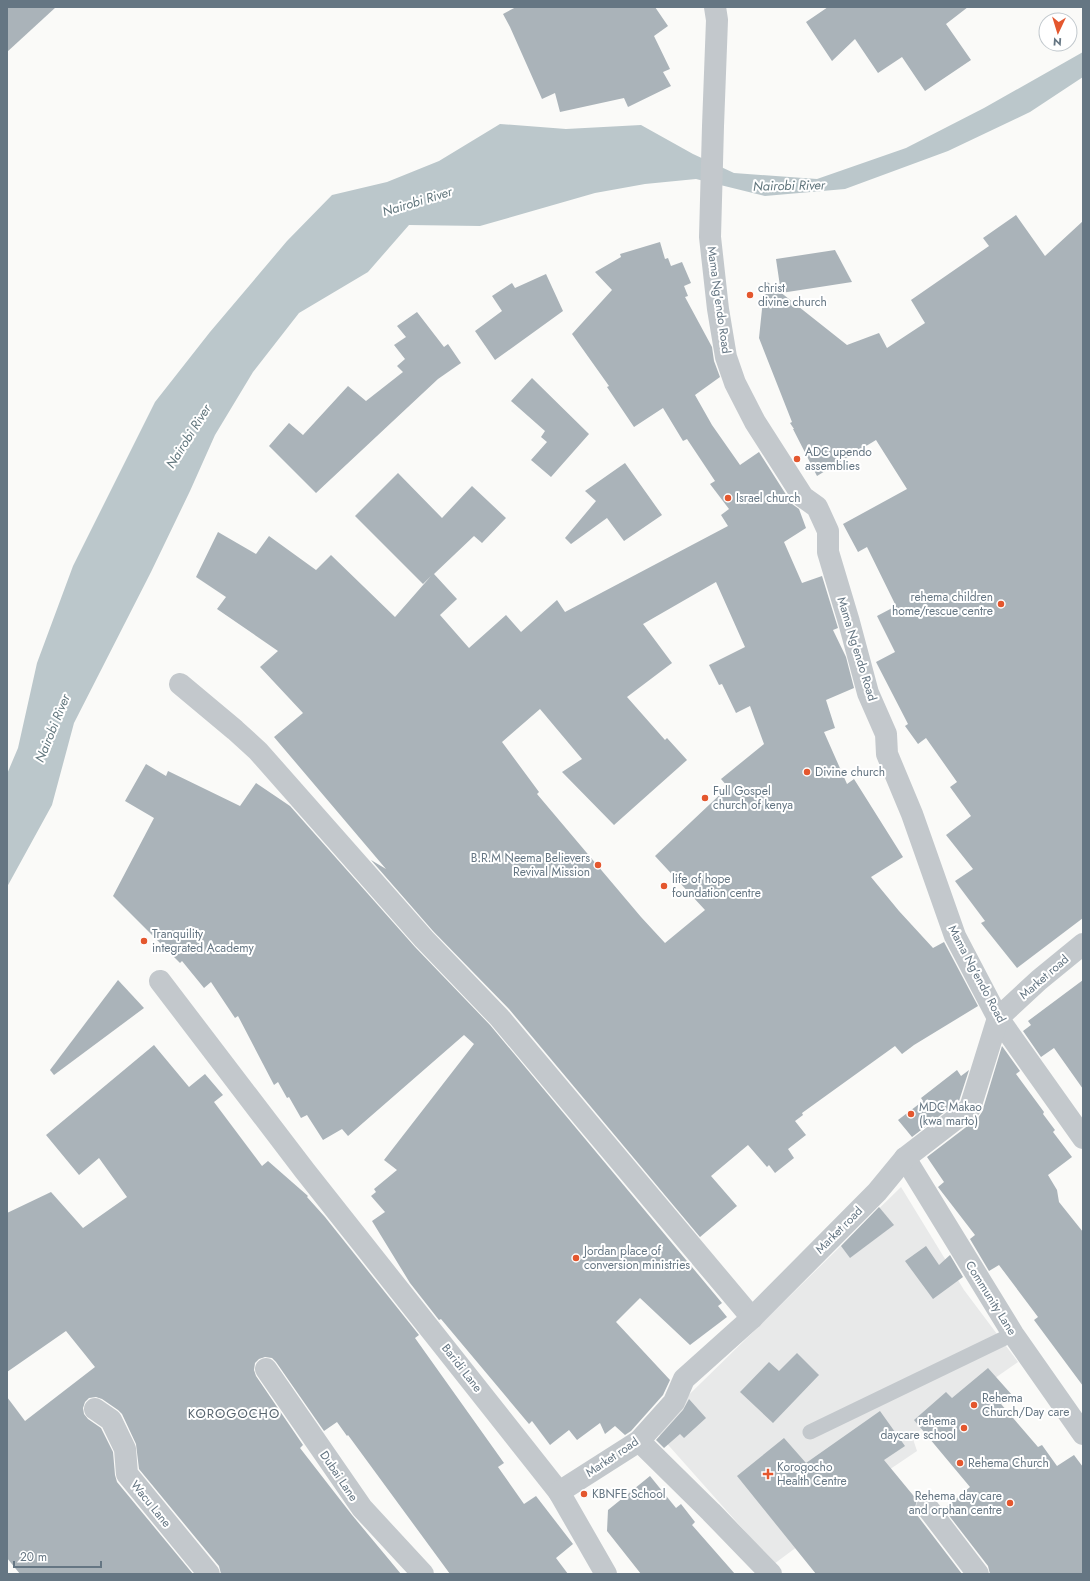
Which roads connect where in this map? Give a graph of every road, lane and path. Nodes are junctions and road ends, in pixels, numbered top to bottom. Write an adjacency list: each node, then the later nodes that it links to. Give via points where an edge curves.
1 (715, 7): 5 (street, Mama Ng'endo Road, via 717,20 710,237 726,356 735,383 754,422 803,497 817,507 828,531 828,552 868,693 886,734 887,754 912,814 955,936)
2 (180, 684): 8 (street, via 258,751 424,939 499,1017)
3 (1083, 944): 5 (street, Market road)
4 (160, 981): 15 (street, Baridi Lane, via 305,1171)
5 (998, 1018): 6 (street, Mama Ng'endo Road); 7 (street, Market road, via 970,1108)
6 (1083, 1138)
7 (905, 1158): 8 (street, Market road, via 877,1192); 9 (street, Community Lane)
8 (752, 1318): 14 (street, Market road, via 684,1379 674,1402)
9 (1013, 1334): 12 (lane); 13 (street, Community Lane)
10 (266, 1369): 18 (street, Dubai Lane, via 362,1508)
11 (95, 1409): 17 (street, Wacu Lane, via 112,1420 125,1449 127,1474)
12 (810, 1432)
13 (1083, 1434)
14 (639, 1441): 15 (street, Market road); 20 (street)
15 (559, 1492): 19 (street, Baridi Lane)
16 (927, 1507): 21 (street)
17 (209, 1574)
18 (423, 1574)
19 (606, 1574)
20 (771, 1574)
21 (978, 1574)

